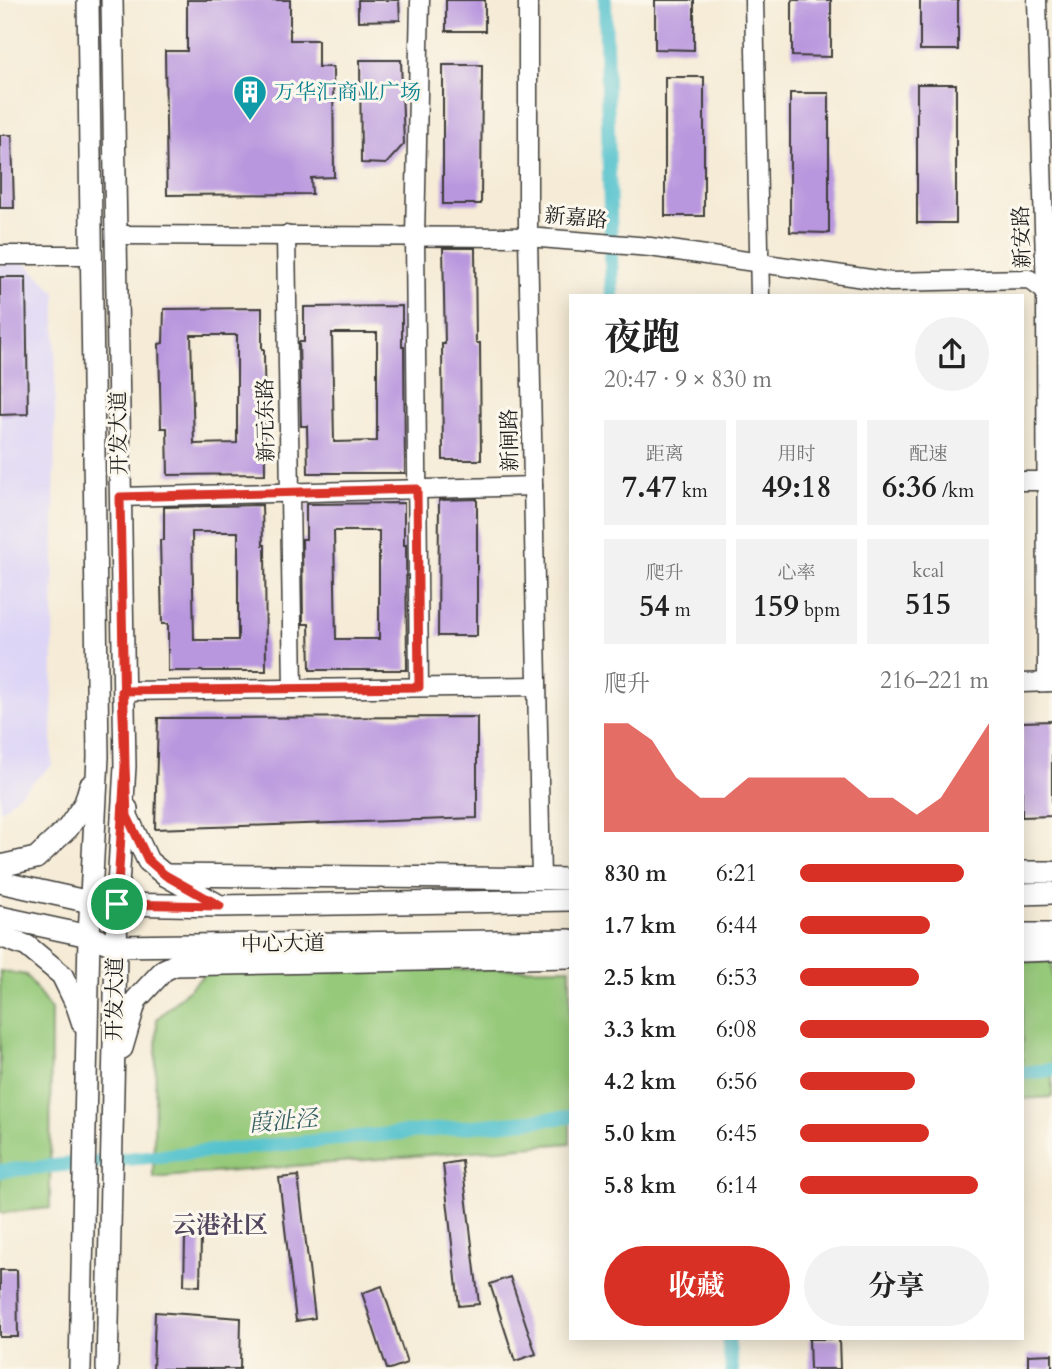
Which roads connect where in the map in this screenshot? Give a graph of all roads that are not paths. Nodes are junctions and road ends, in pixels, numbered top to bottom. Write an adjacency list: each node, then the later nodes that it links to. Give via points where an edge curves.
1 (88, 0): 13 (main road, 开发大道)
2 (112, 0): 8 (main road, 开发大道)
3 (420, 0): 10 (street)
4 (528, 0): 11 (street, 新闸路)
5 (754, 0): 15 (street)
6 (1037, 0): 7 (street, 新安路)
7 (1046, 76): 14 (street, 新安路)
8 (116, 235): 9 (street, 新嘉路); 25 (main road, 开发大道)
9 (286, 235): 10 (street, 新嘉路); 24 (street, 新元东路)
10 (415, 236): 11 (street, 新嘉路); 23 (street)
11 (528, 237): 15 (street, 新嘉路); 22 (street, 新闸路)
12 (0, 255): 13 (street)
13 (92, 255): 32 (main road, 开发大道)
14 (1049, 259): 16 (street); 18 (street, 新安路)
15 (759, 262): 17 (street, 新嘉路, via 891,282); 19 (street)
16 (1029, 279): 17 (street, 新嘉路); 18 (street)
17 (898, 288)
18 (1049, 292): 21 (street, 新安路)
19 (760, 294)
20 (1024, 481): 21 (street)
21 (1049, 481): 27 (street, 新安路)
22 (533, 486): 23 (street); 28 (street, 新闸路)
23 (417, 489): 24 (street); 29 (street)
24 (290, 492): 25 (street); 30 (street, 新元东路)
25 (120, 497): 31 (main road, 开发大道)
26 (1024, 682): 27 (street)
27 (1050, 682)
28 (537, 686): 29 (street); 39 (street, 新闸路)
29 (419, 687): 30 (street)
30 (293, 689): 31 (street)
31 (122, 691): 33 (main road, 开发大道)
32 (98, 757): 34 (main road, via 85,803 68,828 36,858); 45 (main road, 开发大道)
33 (125, 766): 37 (main road, via 127,816 148,860); 47 (main road, 开发大道)
34 (0, 866)
35 (1024, 872): 36 (main road)
36 (1052, 872)
37 (165, 875): 38 (main road); 48 (main road)
38 (398, 877): 39 (main road); 46 (main road)
39 (541, 879): 40 (main road)
40 (569, 879)
41 (0, 882): 45 (main road, 中心大道)
42 (1052, 893): 43 (main road)
43 (1024, 894)
44 (569, 900): 46 (main road, 中心大道)
45 (90, 902): 47 (main road, 中心大道); 53 (main road, 开发大道)
46 (454, 902): 48 (main road, 中心大道)
47 (117, 904): 48 (main road, 中心大道); 57 (main road, 开发大道)
48 (220, 906)
49 (0, 917): 53 (main road, 中心大道)
50 (1024, 934): 51 (main road)
51 (1052, 934)
52 (0, 936): 63 (main road, via 27,946 62,975)
53 (89, 936): 57 (main road, 中心大道); 63 (main road, 开发大道)
54 (569, 940): 55 (main road, 中心大道)
55 (432, 942): 56 (main road, 中心大道); 61 (main road)
56 (227, 944): 57 (main road, 中心大道); 62 (main road)
57 (116, 946): 64 (main road, 开发大道)
58 (1052, 950): 59 (main road)
59 (1024, 951)
60 (569, 957): 61 (main road)
61 (393, 960): 62 (main road)
62 (175, 965): 64 (main road, via 164,970 136,1000)
63 (87, 1033): 65 (main road, 开发大道)
64 (113, 1087): 66 (main road, 开发大道)
65 (80, 1369)
66 (107, 1369)

